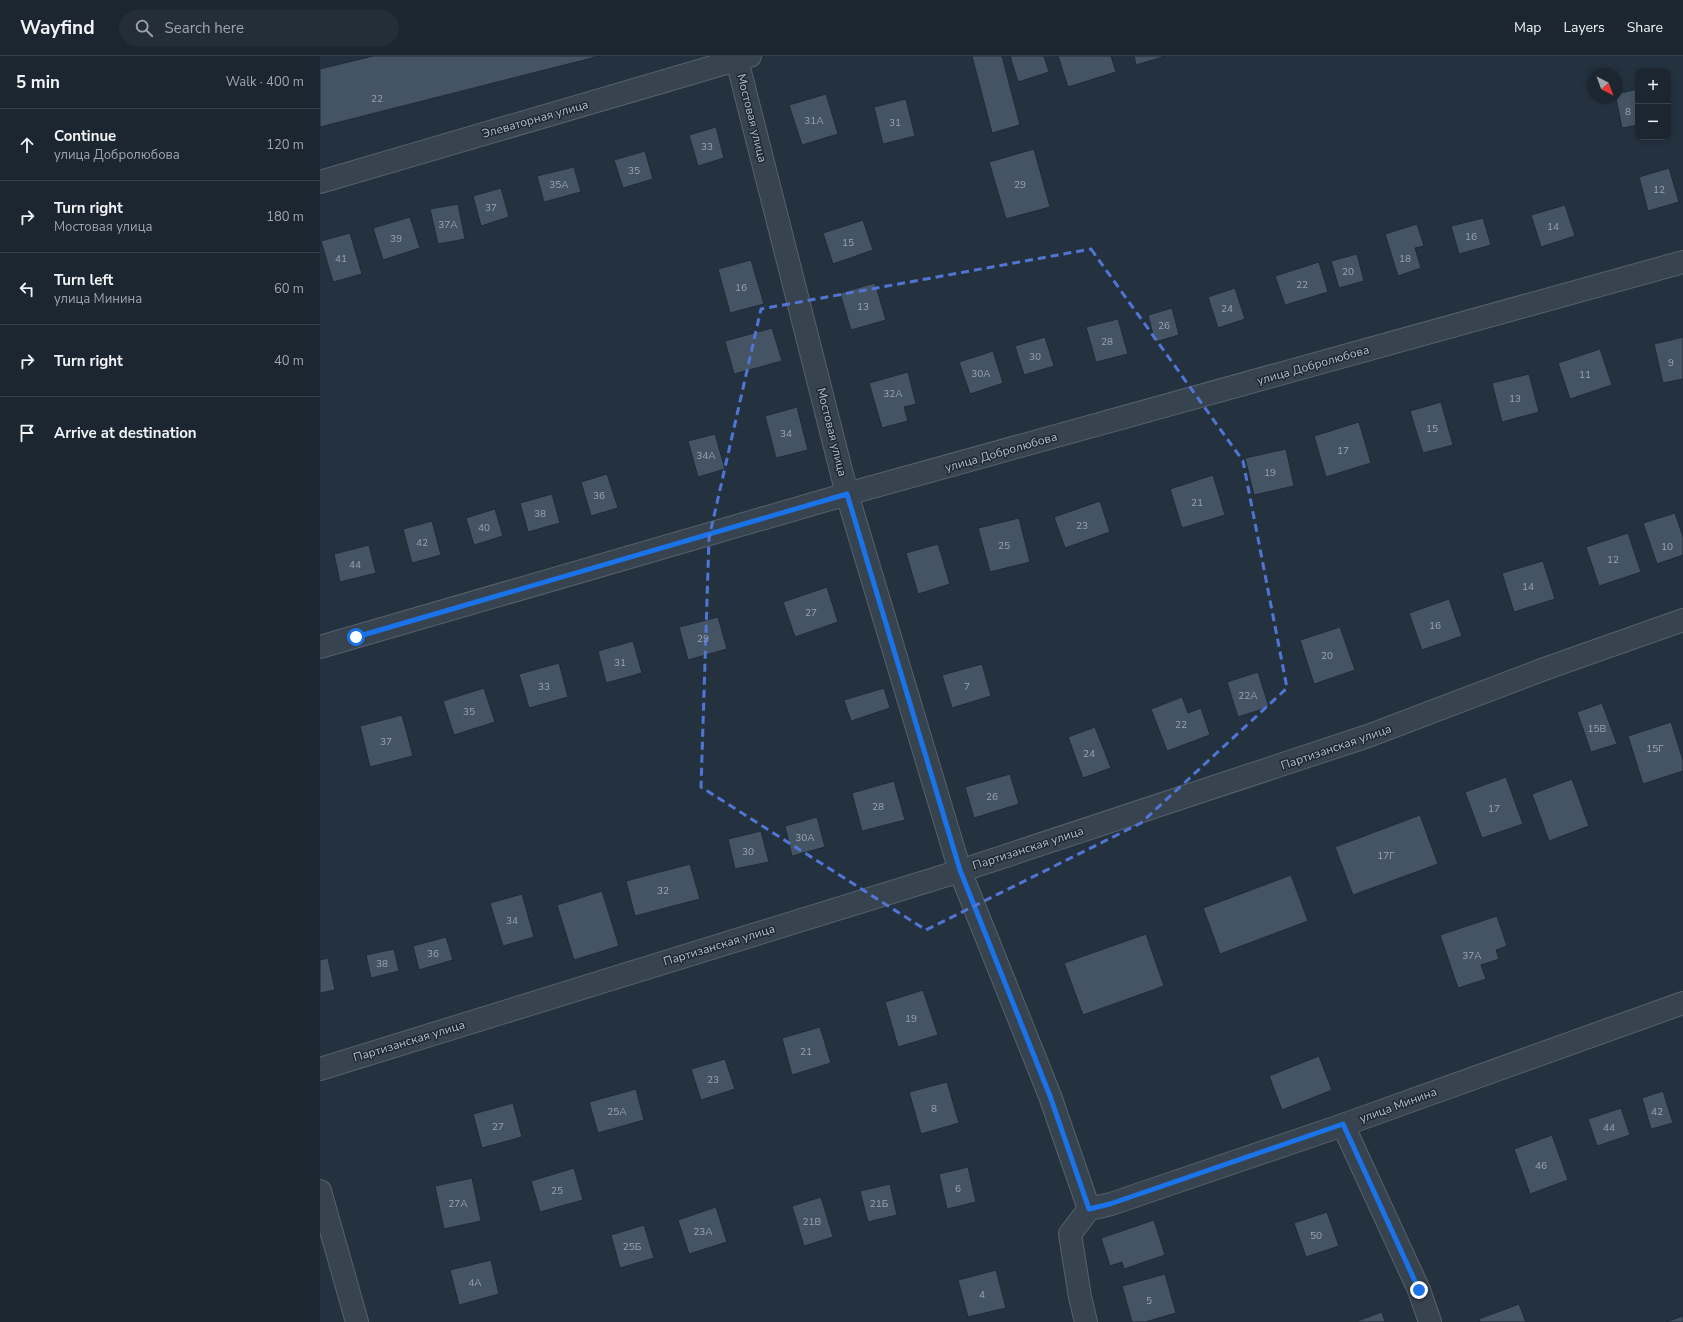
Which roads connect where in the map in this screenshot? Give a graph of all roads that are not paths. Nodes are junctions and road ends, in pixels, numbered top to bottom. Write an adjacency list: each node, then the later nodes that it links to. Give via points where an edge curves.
1 (741, 57): 2 (street, Элеваторная улица); 4 (street, Мостовая улица)
2 (320, 182)
3 (1683, 262): 4 (street, улица Добролюбова)
4 (847, 494): 6 (street, улица Добролюбова); 7 (street, Мостовая улица)
5 (1683, 620): 7 (street, Партизанская улица, via 1368,736)
6 (320, 647)
7 (960, 870): 9 (street, Партизанская улица); 12 (street, Мостовая улица, via 1050,1096)
8 (1683, 1002): 10 (street, улица Минина)
9 (320, 1069)
10 (1343, 1124): 12 (street, улица Минина); 15 (street, via 1419,1290)
11 (320, 1191): 13 (street)
12 (1089, 1209): 14 (street, via 1070,1234)
13 (357, 1322)
14 (1086, 1322)
15 (1430, 1322)

